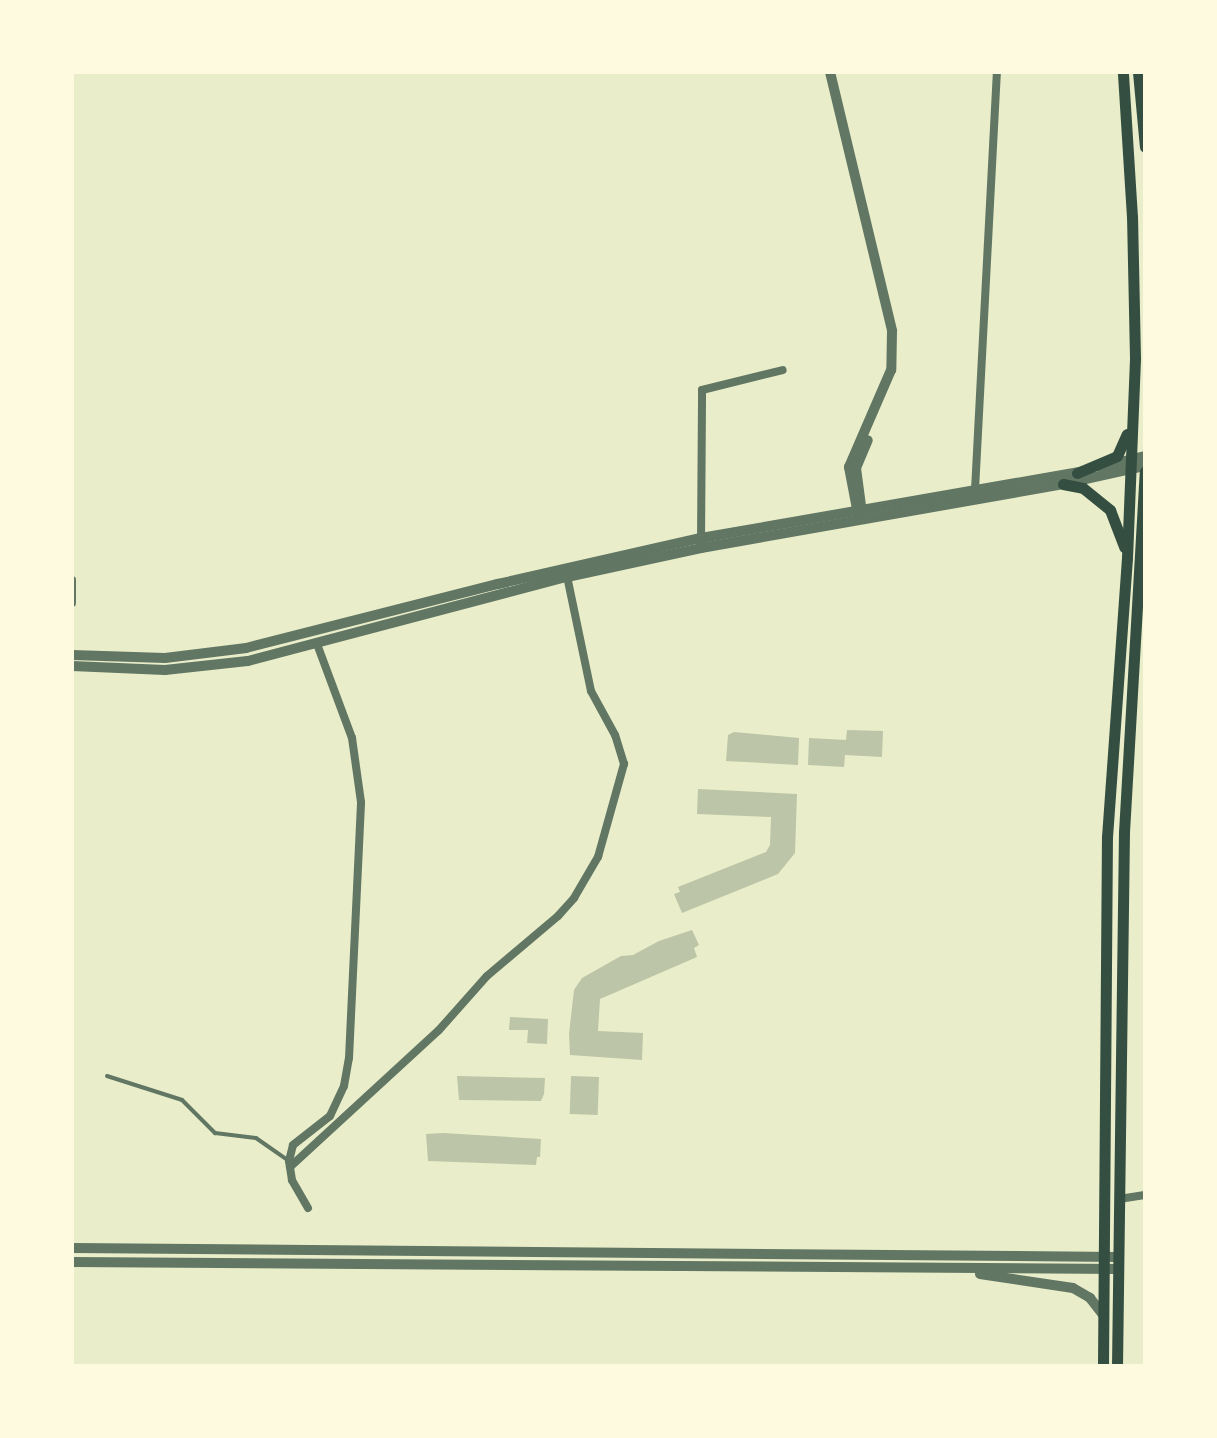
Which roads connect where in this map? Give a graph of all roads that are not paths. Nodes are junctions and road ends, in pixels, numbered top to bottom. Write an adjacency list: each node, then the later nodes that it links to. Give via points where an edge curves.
1 (830, 72): 16 (street, via 892,331 891,370 849,467)
2 (836, 72): 16 (street, via 898,332 897,372 856,468)
3 (997, 72): 15 (street)
4 (1123, 72): 8 (main road, via 1132,217)
5 (1138, 72): 6 (main road)
6 (1145, 147)
7 (783, 370): 18 (street, via 702,390)
8 (1132, 414): 10 (main road); 13 (main road, via 1117,456)
9 (1145, 456): 10 (street)
10 (1130, 464): 11 (street); 13 (street); 14 (street); 19 (main road)
11 (1145, 466)
12 (1145, 472): 17 (main road)
13 (1077, 473): 15 (street)
14 (1063, 484): 16 (street); 19 (main road, via 1083,488 1110,510)
15 (975, 490): 16 (street)
16 (860, 513): 18 (street)
17 (1144, 515): 29 (main road, via 1124,832)
18 (701, 543): 20 (street)
19 (1127, 558): 33 (main road, via 1107,837)
20 (566, 573): 23 (street); 24 (street, via 246,648 165,658); 27 (street, via 591,691 624,764 598,857 558,916 487,976 439,1030)
21 (72, 580): 22 (street)
22 (72, 603)
23 (317, 644): 25 (street, via 202,667); 27 (street, via 352,738 361,802 349,1058 330,1116 293,1145)
24 (72, 655)
25 (72, 666)
26 (107, 1076): 27 (lane, via 182,1100 215,1133 256,1138)
27 (289, 1164): 30 (street)
28 (1145, 1195): 29 (street)
29 (1119, 1199): 34 (main road)
30 (308, 1208)
31 (72, 1248): 33 (street)
32 (72, 1262): 35 (street)
33 (1104, 1263): 34 (street); 35 (street); 36 (main road)
34 (1119, 1263): 38 (main road)
35 (931, 1268): 36 (street, via 1073,1288)
36 (1104, 1316): 37 (main road)
37 (1103, 1366)
38 (1117, 1366)

